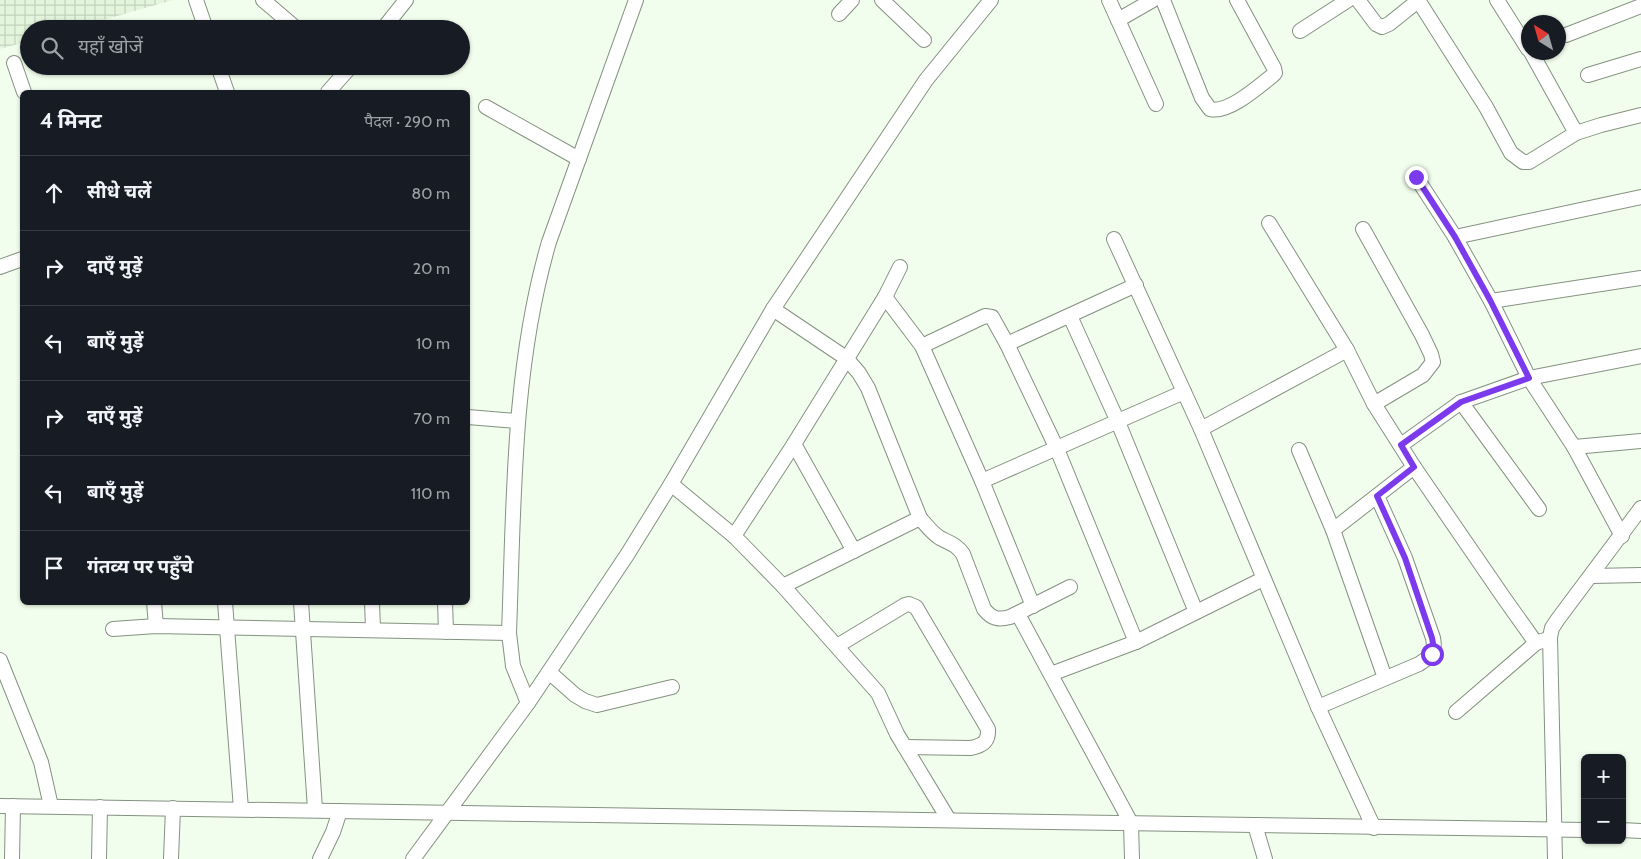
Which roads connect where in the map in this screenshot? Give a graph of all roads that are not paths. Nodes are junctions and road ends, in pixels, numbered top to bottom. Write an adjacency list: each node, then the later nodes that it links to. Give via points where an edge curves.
1 (196, 0): 18 (street)
2 (263, 0): 19 (street)
3 (406, 0): 20 (street)
4 (636, 0): 39 (street)
5 (852, 0): 17 (street)
6 (882, 0): 25 (street)
7 (991, 0): 53 (street, via 926,80)
8 (1109, 0): 21 (street)
9 (1153, 0): 21 (street)
10 (1163, 0): 11 (street, via 1202,98 1210,109 1216,111 1234,104 1275,73)
11 (1237, 0)
12 (1348, 0): 22 (street)
13 (1358, 0): 14 (street, via 1382,27)
14 (1418, 0): 38 (street, via 1517,159 1529,162)
15 (1497, 0): 24 (street)
16 (1641, 6): 23 (street)
17 (839, 14)
18 (203, 20)
19 (286, 20)
20 (390, 20)
21 (1118, 20): 35 (street)
22 (1300, 31)
23 (1566, 35)
24 (1521, 38)
25 (924, 40)
26 (1641, 59): 31 (street)
27 (1535, 60): 38 (street)
28 (14, 63): 32 (street)
29 (221, 75): 33 (street)
30 (341, 75): 34 (street)
31 (1588, 75)
32 (23, 90)
33 (225, 90)
34 (330, 90)
35 (1156, 104)
36 (486, 107): 39 (street)
37 (1641, 115): 38 (street)
38 (1576, 133)
39 (580, 158): 65 (street, via 537,282)
40 (1416, 177): 44 (street)
41 (1641, 197): 44 (street)
42 (1269, 223): 57 (street)
43 (1363, 229): 63 (street, via 1422,334 1433,362 1423,375)
44 (1455, 237): 52 (street)
45 (1114, 239): 50 (street)
46 (20, 259): 47 (street)
47 (1, 263)
48 (900, 267): 51 (street)
49 (1641, 278): 52 (street)
50 (1136, 285): 54 (street); 61 (street)
51 (885, 297): 56 (street); 59 (street)
52 (1490, 300): 60 (street)
53 (773, 309): 59 (street); 76 (street)
54 (1070, 316): 55 (street); 66 (street)
55 (1007, 344): 56 (street, via 992,317 985,316); 72 (street)
56 (922, 346): 75 (street)
57 (1347, 350): 63 (street); 67 (street)
58 (1641, 356): 60 (street)
59 (846, 358): 69 (street); 80 (street, via 868,388)
60 (1529, 378): 62 (street); 71 (street)
61 (1184, 392): 66 (street); 67 (street)
62 (1461, 402): 70 (street); 79 (street)
63 (1374, 404): 70 (street)
64 (470, 417): 65 (street)
65 (517, 421): 104 (street)
66 (1118, 422): 72 (street); 96 (street)
67 (1202, 429): 87 (street)
68 (1641, 441): 71 (street)
69 (794, 444): 82 (street); 84 (street)
70 (1401, 445): 74 (street)
71 (1574, 447): 83 (street)
72 (1056, 449): 75 (street); 106 (street)
73 (1299, 450): 81 (street)
74 (1414, 467): 77 (street); 107 (street)
75 (982, 481): 95 (street)
76 (671, 484): 82 (street); 110 (street)
77 (1377, 496): 81 (street); 112 (street, via 1405,558 1434,649 1419,664)
78 (1641, 508): 83 (street)
79 (1538, 509)
80 (920, 518): 84 (street); 97 (street, via 929,530 953,543 963,554 984,609 989,614 1000,620)
81 (1333, 530): 112 (street)
82 (734, 536): 88 (street)
83 (1622, 536): 86 (street)
84 (854, 550): 88 (street)
85 (1641, 575): 86 (street)
86 (1591, 576): 105 (street, via 1558,618)
87 (1263, 579): 96 (street); 115 (street)
88 (783, 586): 108 (street)
89 (1070, 587): 95 (street)
90 (154, 605): 98 (street)
91 (226, 605): 99 (street)
92 (301, 605): 102 (street)
93 (372, 605): 101 (street)
94 (445, 605): 103 (street)
95 (1033, 606): 97 (street)
96 (1196, 612): 106 (street)
97 (1018, 614): 111 (street)
98 (156, 626): 99 (street); 100 (street)
99 (227, 627): 102 (street); 122 (street)
100 (113, 629)
101 (374, 629): 102 (street); 103 (street)
102 (303, 630): 123 (street)
103 (446, 632): 104 (street)
104 (509, 633): 114 (street, via 513,666)
105 (1550, 637): 107 (street); 130 (street)
106 (1136, 642): 111 (street)
107 (1536, 643): 116 (street)
108 (837, 646): 117 (street, via 878,693); 117 (street, via 905,605 916,607 988,729 989,736 980,746 970,748)
109 (0, 660): 119 (street, via 39,755)
110 (549, 672): 113 (street, via 585,701 597,705); 114 (street)
111 (1051, 674): 127 (street)
112 (1385, 678): 115 (street)
113 (672, 687)
114 (528, 703): 125 (street)
115 (1318, 707): 129 (street)
116 (1456, 712)
117 (905, 747): 126 (street)
118 (6, 806): 119 (street); 134 (street)
119 (51, 806): 120 (street)
120 (100, 807): 121 (street); 135 (street)
121 (173, 808): 122 (street); 136 (street)
122 (241, 809): 123 (street)
123 (315, 809): 124 (street)
124 (340, 811): 125 (street); 137 (street, via 334,832)
125 (447, 812): 126 (street); 138 (street)
126 (949, 820): 127 (street)
127 (1131, 823): 128 (street); 139 (street)
128 (1255, 825): 129 (street); 140 (street)
129 (1374, 828): 130 (street)
130 (1555, 829): 131 (street); 141 (street)
131 (1581, 830)
132 (1626, 830): 133 (street)
133 (1641, 831)
134 (12, 859)
135 (99, 859)
136 (171, 859)
137 (320, 859)
138 (413, 859)
139 (1132, 859)
140 (1265, 859)
141 (1555, 859)

